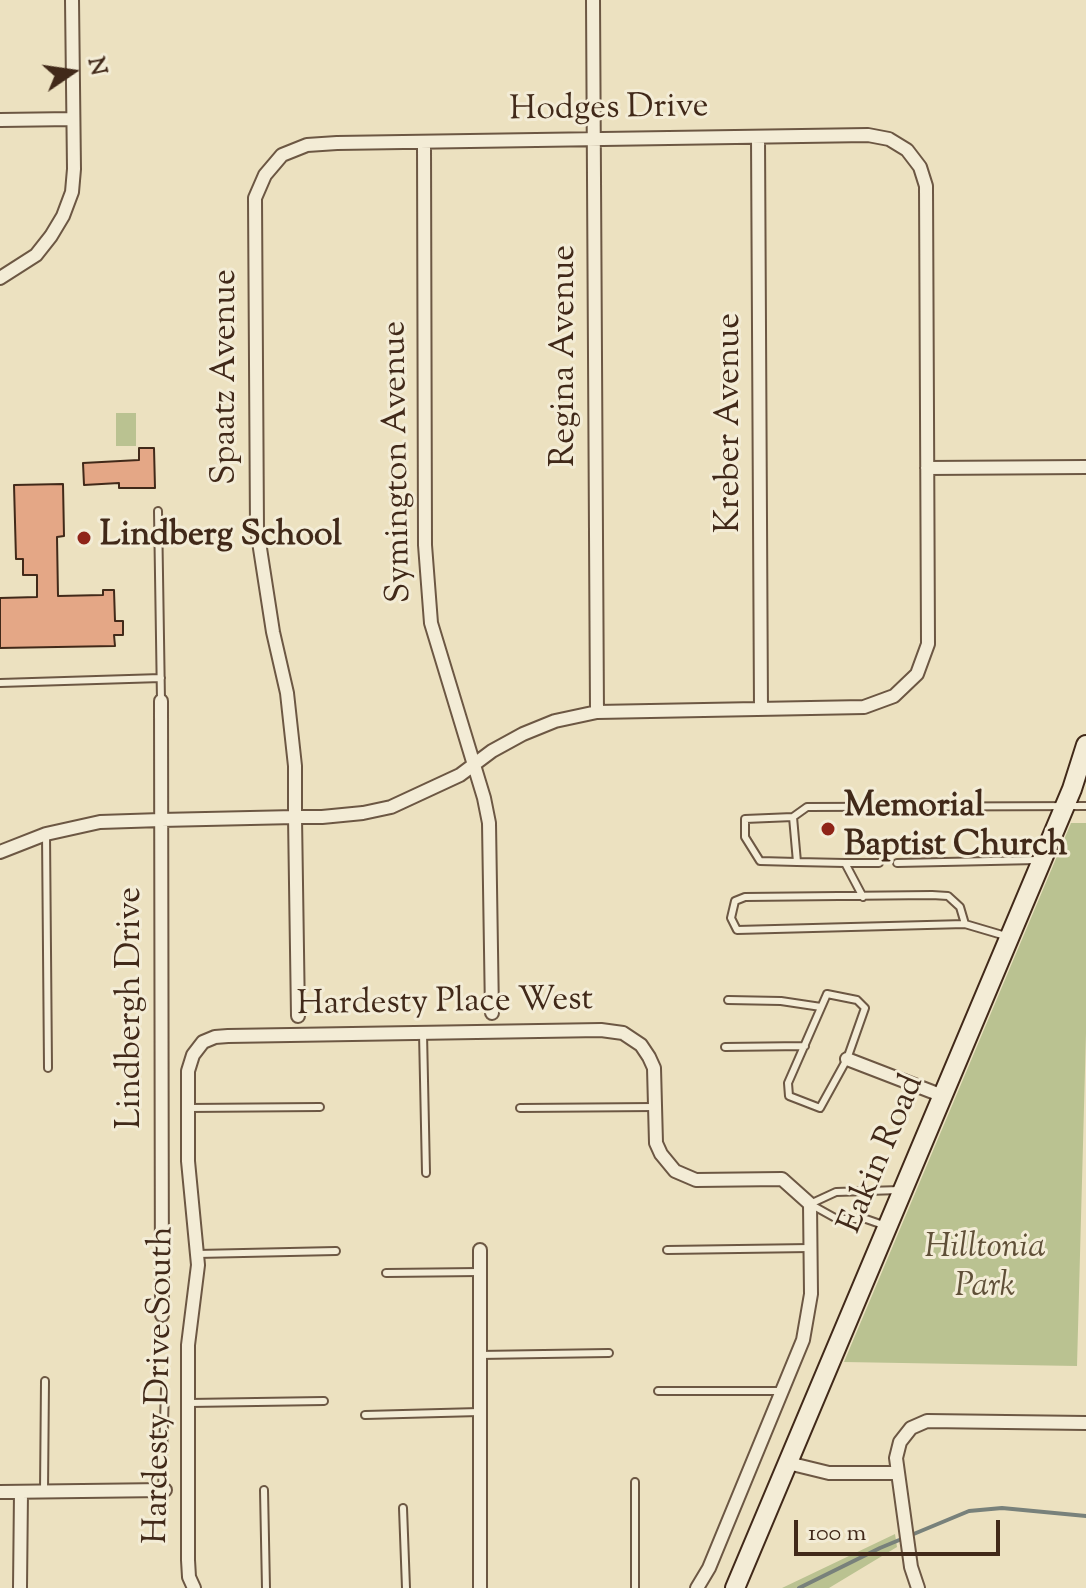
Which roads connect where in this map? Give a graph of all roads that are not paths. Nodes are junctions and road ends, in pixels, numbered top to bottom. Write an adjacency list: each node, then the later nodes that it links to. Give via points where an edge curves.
1 (72, 0): 3 (street)
2 (593, 0): 6 (street, Regina Avenue)
3 (73, 119): 4 (street); 9 (street, via 72,192 63,216 36,255)
4 (0, 120)
5 (758, 137): 6 (street, Hodges Drive); 11 (street, Hodges Drive, via 868,135 907,150 920,167 926,186); 16 (street, Kreber Avenue)
6 (594, 140): 7 (street, Hodges Drive); 17 (street, Regina Avenue)
7 (424, 142): 8 (street, Hodges Drive); 19 (street, Symington Avenue, via 425,545 431,623)
8 (307, 145): 22 (street, Spaatz Avenue, via 282,155 255,198 257,529 287,693)
9 (0, 278)
10 (1086, 467): 11 (street)
11 (927, 468): 16 (street, via 928,644 917,674 894,696 864,707)
12 (158, 511): 13 (lane)
13 (161, 678): 14 (lane); 15 (lane)
14 (0, 683)
15 (161, 701): 24 (street, Lindbergh Drive)
16 (761, 709): 17 (street)
17 (597, 712): 19 (street, via 523,734)
18 (1086, 745): 20 (street, Eakin Road)
19 (474, 764): 22 (street, via 391,807); 37 (street, Symington Avenue, via 489,823)
20 (1065, 806): 21 (lane); 23 (lane, via 807,807); 27 (street, Eakin Road)
21 (1086, 806)
22 (295, 817): 24 (street); 38 (street, Spaatz Avenue)
23 (793, 817): 28 (lane); 28 (lane, via 750,817 743,828 760,861)
24 (161, 820): 25 (street, via 100,822); 61 (street, Lindbergh Drive)
25 (46, 834): 26 (street); 44 (lane)
26 (0, 852)
27 (1042, 860): 31 (lane); 34 (street, Eakin Road)
28 (797, 862): 29 (lane)
29 (845, 863): 30 (lane); 32 (lane)
30 (879, 863)
31 (897, 863)
32 (863, 897): 33 (lane, via 948,896 960,907); 33 (lane, via 745,897 735,901 731,918 737,930)
33 (965, 924): 34 (lane)
34 (1010, 937): 45 (street, Eakin Road)
35 (728, 1000): 36 (lane)
36 (821, 1007): 41 (lane); 43 (lane, via 827,994 857,1000 865,1008)
37 (492, 1013)
38 (298, 1016)
39 (423, 1033): 40 (street, Hardesty Place West, via 228,1036); 47 (street, Hardesty Place West, via 623,1033 641,1045 654,1068); 50 (lane)
40 (203, 1042): 48 (street, Hardesty Drive South, via 188,1071)
41 (805, 1046): 42 (lane); 43 (lane, via 788,1083 789,1096 820,1108)
42 (725, 1047)
43 (847, 1059): 45 (street)
44 (48, 1068)
45 (943, 1096): 51 (street, Eakin Road)
46 (320, 1107): 48 (lane)
47 (655, 1107): 49 (lane); 52 (street, Hardesty Place West, via 656,1143 675,1171 696,1180 782,1179)
48 (188, 1108): 58 (street, Hardesty Drive South)
49 (520, 1108)
50 (426, 1173)
51 (903, 1190): 52 (lane, via 836,1192); 53 (street, Eakin Road)
52 (810, 1204): 53 (lane, Hardesty Place West, via 837,1219 866,1219); 54 (street)
53 (888, 1227): 73 (street, Eakin Road)
54 (810, 1248): 56 (lane); 67 (street, via 808,1317)
55 (480, 1250): 59 (street)
56 (667, 1250)
57 (336, 1251): 58 (lane)
58 (197, 1254): 69 (street, Hardesty Drive South, via 188,1345)
59 (479, 1272): 60 (lane); 63 (street)
60 (386, 1273)
61 (162, 1315)
62 (609, 1353): 63 (lane)
63 (479, 1355): 70 (street)
64 (45, 1381): 78 (lane)
65 (165, 1389): 76 (lane)
66 (658, 1391): 67 (lane)
67 (782, 1391): 88 (street)
68 (324, 1401): 69 (lane)
69 (189, 1403): 83 (street, Hardesty Drive South, via 188,1560)
70 (479, 1412): 71 (lane); 86 (street)
71 (365, 1415)
72 (1086, 1423): 74 (street, via 927,1421 911,1428 900,1442)
73 (788, 1463): 74 (street, via 829,1473); 89 (street, Eakin Road)
74 (898, 1473): 90 (street)
75 (635, 1482): 87 (lane)
76 (164, 1490): 78 (street)
77 (264, 1490): 84 (lane)
78 (44, 1491): 80 (street)
79 (0, 1492): 80 (street)
80 (21, 1492): 82 (street)
81 (403, 1508): 85 (lane)
82 (20, 1588)
83 (194, 1588)
84 (266, 1588)
85 (406, 1588)
86 (480, 1588)
87 (635, 1588)
88 (697, 1588)
89 (735, 1588)
90 (918, 1588)

